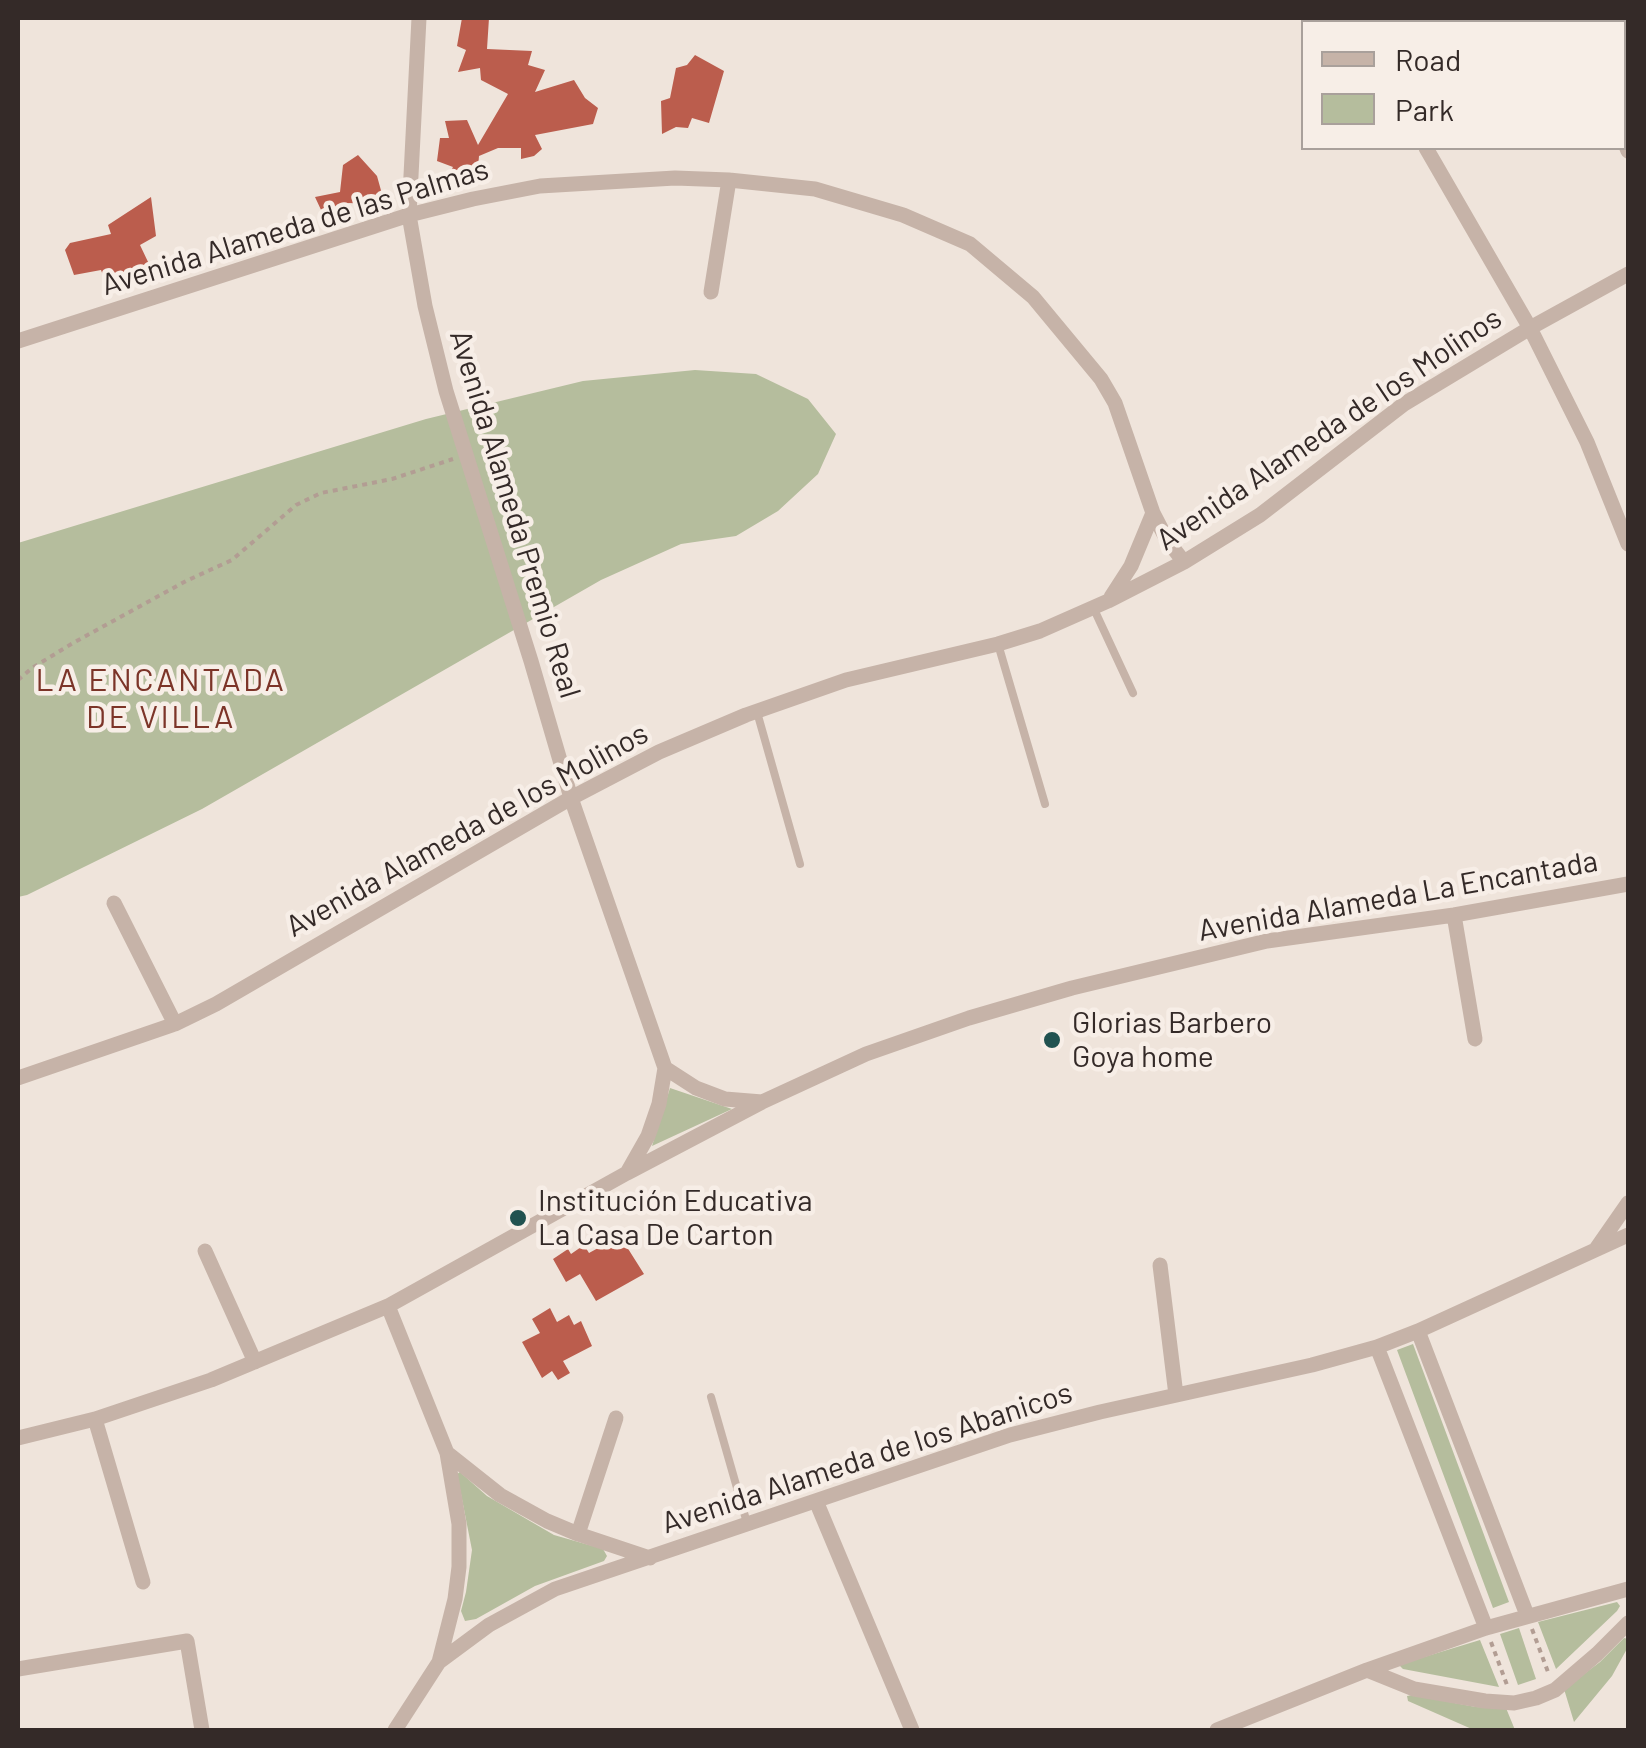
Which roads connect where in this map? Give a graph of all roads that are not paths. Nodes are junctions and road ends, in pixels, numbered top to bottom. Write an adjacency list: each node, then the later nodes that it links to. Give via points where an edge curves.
1 (419, 18): 4 (street, Avenida Alameda Premio Real)
2 (1427, 150): 7 (street)
3 (729, 180): 4 (street, Avenida Alameda de las Palmas, via 540,186); 6 (street); 9 (street, Avenida Alameda de las Palmas, via 828,192 970,244 1034,297 1101,380)
4 (410, 215): 8 (street, Avenida Alameda de las Palmas); 16 (street, Avenida Alameda Premio Real, via 446,391)
5 (1628, 274): 7 (street, Avenida Alameda de los Molinos)
6 (711, 292)
7 (1530, 328): 10 (street); 11 (street, Avenida Alameda de los Molinos, via 1404,404 1260,515)
8 (18, 341)
9 (1154, 513): 11 (street, Avenida Alameda de las Palmas); 12 (street, via 1131,566)
10 (1628, 544)
11 (1184, 562): 12 (street, Avenida Alameda de los Molinos)
12 (1101, 604): 13 (street, Avenida Alameda de los Molinos); 14 (lane)
13 (998, 644): 15 (street, Avenida Alameda de los Molinos, via 846,680); 17 (lane)
14 (1133, 693)
15 (758, 712): 16 (street, Avenida Alameda de los Molinos, via 658,752); 18 (lane)
16 (571, 798): 22 (street, Avenida Alameda de los Molinos); 24 (street, Avenida Alameda Premio Real)
17 (1046, 804)
18 (800, 864)
19 (1628, 884): 21 (street, Avenida Alameda La Encantada)
20 (114, 903): 22 (street)
21 (1454, 915): 23 (street); 26 (street, Avenida Alameda La Encantada, via 1267,942 1072,988 866,1054)
22 (176, 1024): 25 (street, Avenida Alameda de los Molinos)
23 (1475, 1039)
24 (665, 1068): 26 (street, via 725,1099); 27 (street, via 648,1136)
25 (18, 1078)
26 (762, 1102): 27 (street, Avenida Alameda La Encantada)
27 (626, 1173): 33 (street, Avenida Alameda La Encantada)
28 (1628, 1203): 30 (street)
29 (1628, 1236): 30 (street, Avenida Alameda de los Abanicos)
30 (1596, 1249): 34 (street, Avenida Alameda de los Abanicos)
31 (205, 1251): 36 (street)
32 (1160, 1266): 37 (street)
33 (388, 1306): 36 (street, Avenida Alameda La Encantada); 42 (street)
34 (1418, 1331): 35 (street, Avenida Alameda de los Abanicos); 49 (street)
35 (1377, 1347): 37 (street, Avenida Alameda de los Abanicos); 51 (street)
36 (255, 1362): 40 (street, Avenida Alameda La Encantada)
37 (1176, 1396): 43 (street, Avenida Alameda de los Abanicos, via 1010,1435)
38 (711, 1397): 44 (lane)
39 (616, 1418): 45 (street)
40 (95, 1420): 41 (street, Avenida Alameda La Encantada); 47 (street)
41 (18, 1438)
42 (447, 1454): 45 (street, via 500,1495); 52 (street, via 459,1568)
43 (816, 1501): 44 (street, Avenida Alameda de los Abanicos); 57 (street)
44 (748, 1524): 46 (street, Avenida Alameda de los Abanicos)
45 (578, 1534): 46 (street)
46 (650, 1558): 52 (street, Avenida Alameda de los Abanicos, via 556,1588 489,1624)
47 (143, 1582)
48 (1628, 1589): 49 (street)
49 (1527, 1615): 51 (street)
50 (1628, 1623): 54 (street, via 1555,1690 1514,1703 1414,1689)
51 (1486, 1628): 54 (street)
52 (440, 1662): 56 (street, Avenida Alameda de los Abanicos)
53 (18, 1669): 55 (street, via 186,1641)
54 (1366, 1670): 58 (street)
55 (202, 1730)
56 (395, 1730)
57 (912, 1730)
58 (1217, 1730)

